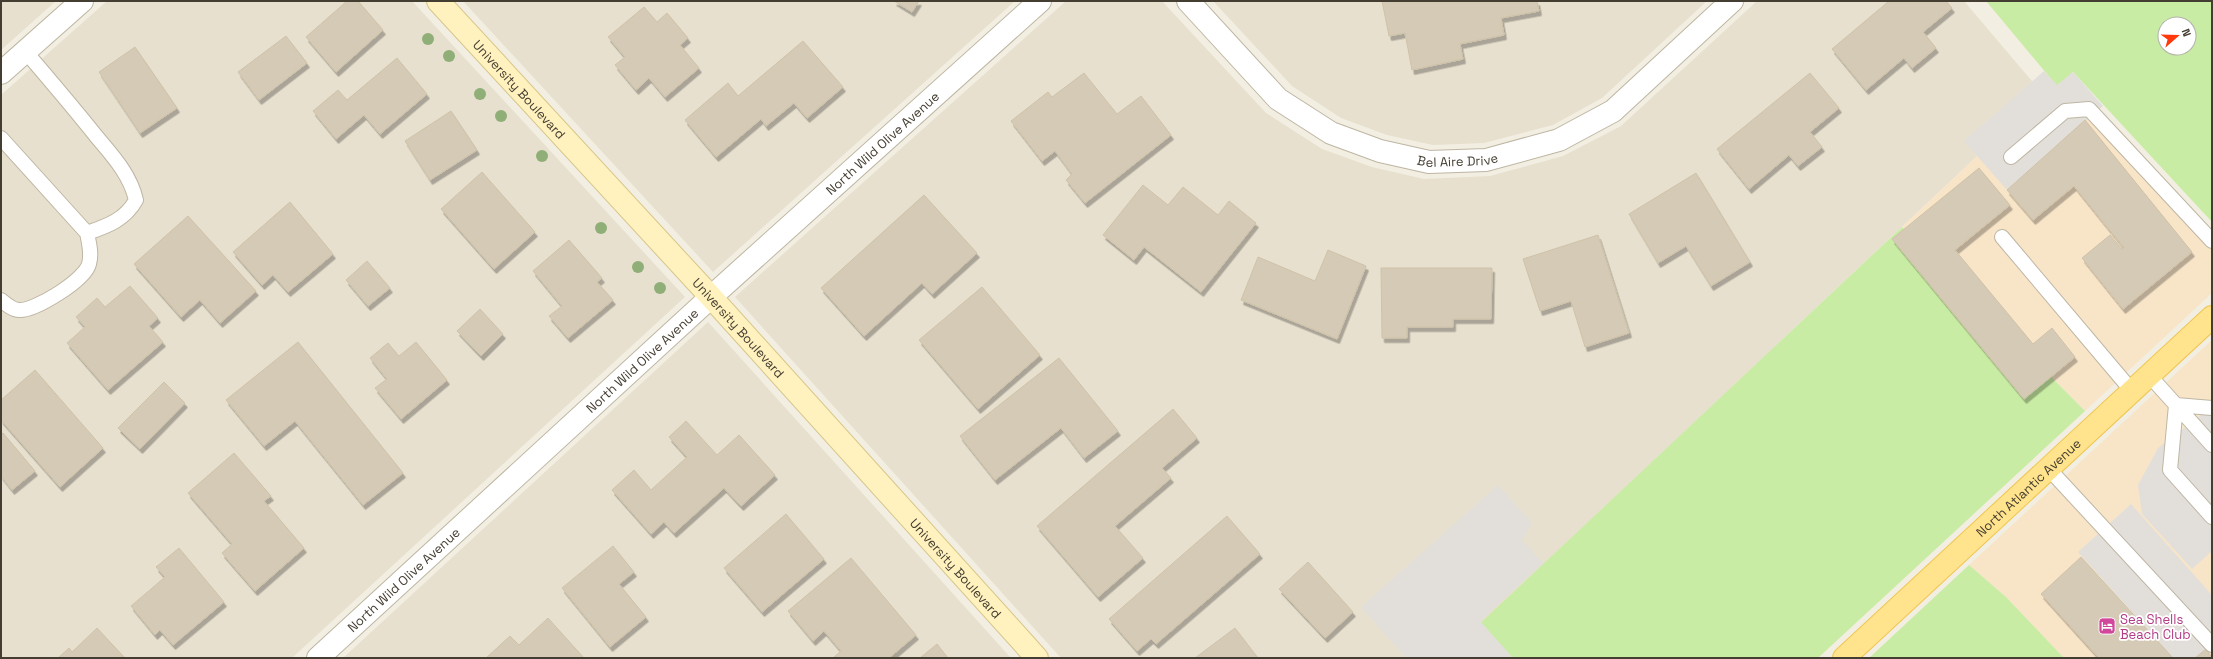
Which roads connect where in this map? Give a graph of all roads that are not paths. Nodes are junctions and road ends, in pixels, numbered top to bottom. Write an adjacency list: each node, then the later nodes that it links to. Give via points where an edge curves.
1 (82, 1): 6 (street)
2 (438, 1): 13 (street, University Boulevard)
3 (1040, 1): 13 (street, North Wild Olive Avenue)
4 (1188, 1): 5 (street, Bel Aire Drive, via 1278,99 1331,133 1380,151 1429,162 1486,160 1559,140 1613,112)
5 (1732, 1)
6 (25, 51): 7 (street); 10 (lane, via 70,103 132,185 136,200 131,209 122,218)
7 (1, 73)
8 (1, 138): 10 (lane)
9 (2011, 157): 12 (lane, via 2065,111 2089,109)
10 (86, 233): 14 (lane, via 90,249 89,265 78,279 30,309 18,310)
11 (2002, 237): 17 (lane)
12 (2212, 242)
13 (711, 297): 24 (street, North Wild Olive Avenue); 25 (street, University Boulevard)
14 (1, 300)
15 (2212, 316): 16 (main road, North Atlantic Avenue)
16 (2149, 375): 17 (main road, North Atlantic Avenue); 18 (lane)
17 (2132, 391): 21 (main road, North Atlantic Avenue)
18 (2176, 405): 19 (lane); 20 (lane); 22 (lane, via 2170,470)
19 (2212, 408)
20 (2212, 445)
21 (2048, 468): 23 (lane); 26 (main road, North Atlantic Avenue)
22 (2212, 517)
23 (2212, 645)
24 (318, 658)
25 (1036, 658)
26 (1844, 658)

